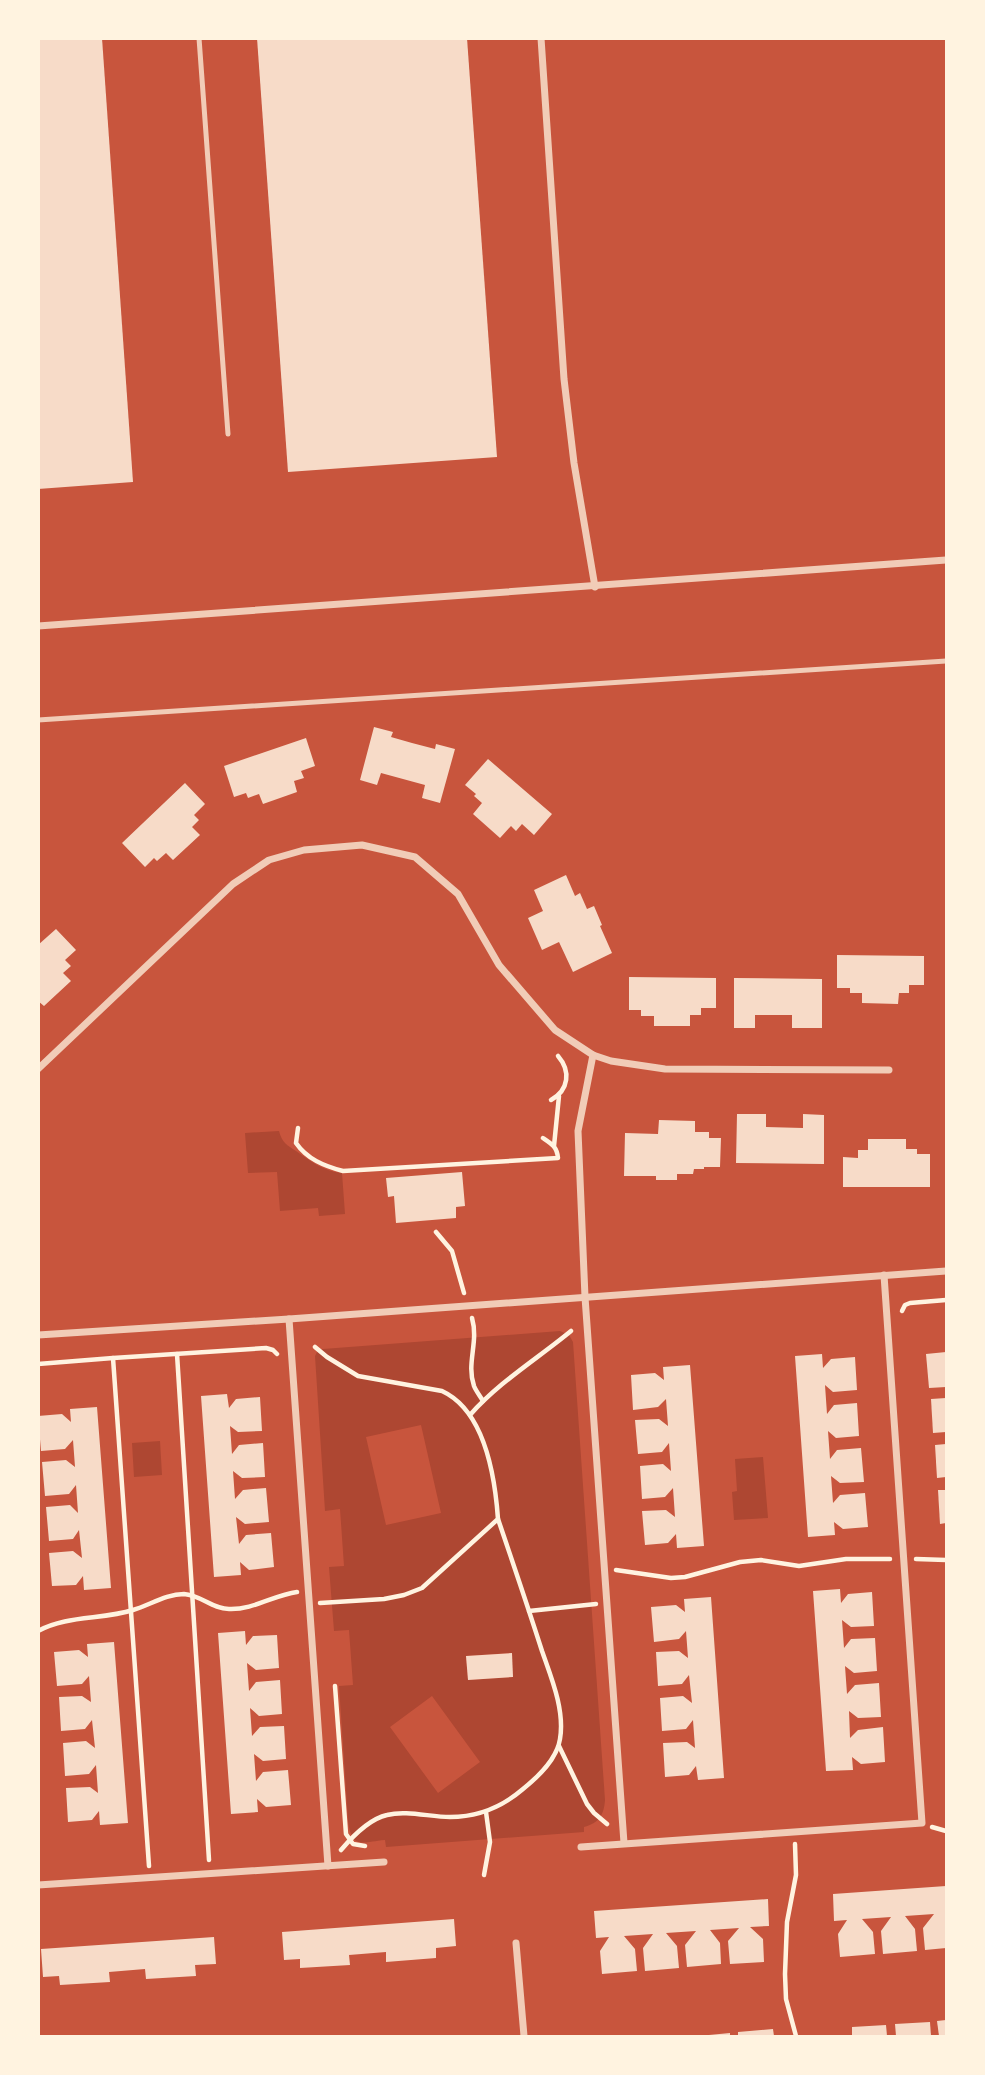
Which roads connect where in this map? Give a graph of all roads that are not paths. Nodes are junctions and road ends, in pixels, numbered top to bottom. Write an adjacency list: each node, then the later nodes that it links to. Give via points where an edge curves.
1 (199, 38): 3 (lane)
2 (541, 38): 5 (street, via 564,379)
3 (228, 434)
4 (947, 560): 5 (street)
5 (595, 587): 6 (street)
6 (38, 626)
7 (947, 661): 8 (lane)
8 (38, 720)
9 (593, 1055): 10 (street, via 555,1030 499,965 458,894 415,857 362,845 304,850 269,860 233,884); 11 (street, via 665,1069); 14 (street, via 578,1131)
10 (38, 1069)
11 (889, 1070)
12 (947, 1270): 13 (street)
13 (884, 1275): 14 (street); 17 (street, via 922,1823)
14 (585, 1297): 15 (street); 17 (street)
15 (289, 1319): 16 (street); 20 (street)
16 (38, 1335)
17 (624, 1843): 18 (street)
18 (581, 1847)
19 (384, 1862): 20 (street)
20 (328, 1866): 21 (street)
21 (38, 1885)
22 (516, 1943): 23 (street)
23 (524, 2036)

